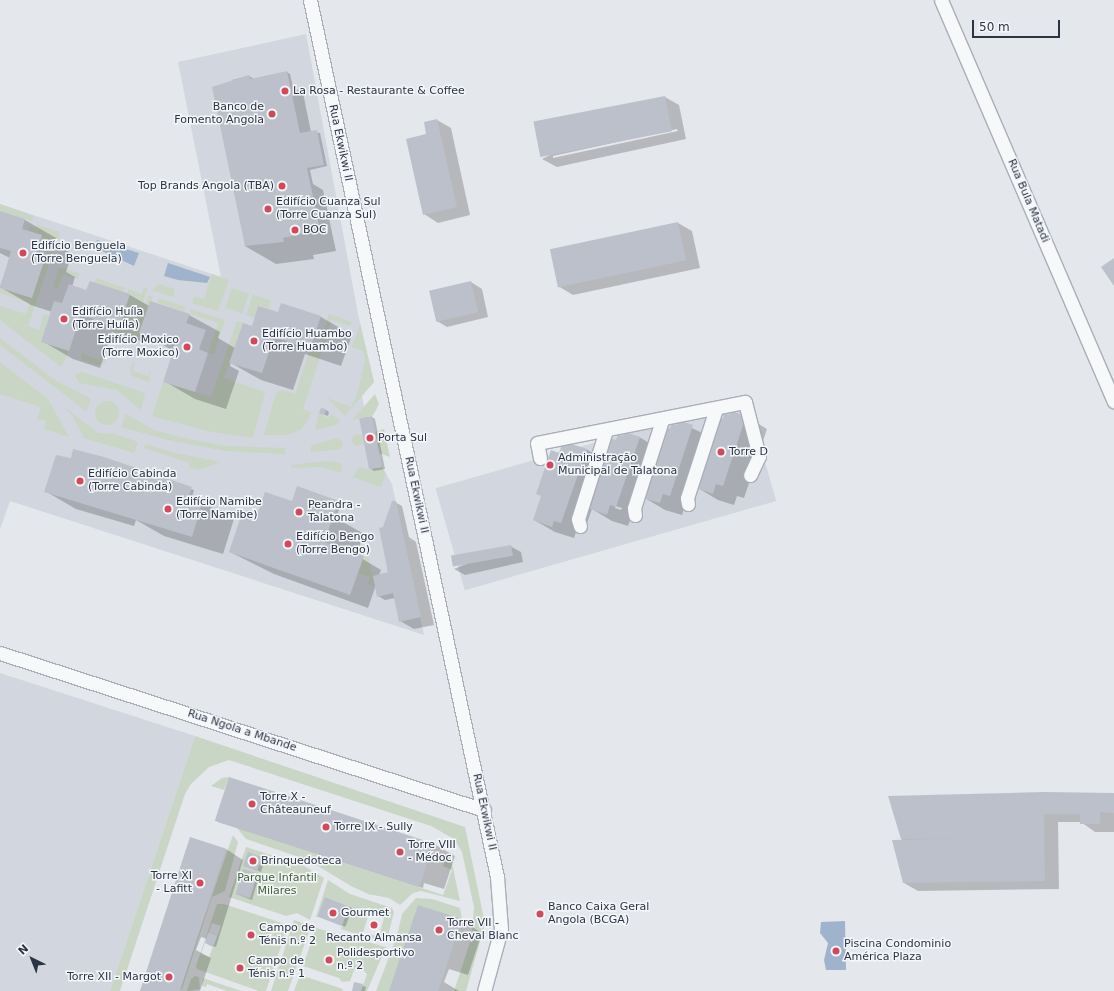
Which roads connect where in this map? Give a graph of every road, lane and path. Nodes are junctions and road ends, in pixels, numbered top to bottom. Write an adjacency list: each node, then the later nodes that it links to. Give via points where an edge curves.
1 (310, 0): 13 (street, Rua Ekwikwi II)
2 (941, 0): 3 (street, Rua Bula Matadi)
3 (1114, 401)
4 (716, 408): 5 (street); 8 (street, via 745,402 759,456); 9 (street, via 687,498)
5 (662, 420): 6 (street); 10 (street, via 634,508)
6 (606, 430): 7 (street, via 537,443); 11 (street, via 578,519)
7 (540, 458)
8 (750, 475)
9 (688, 504)
10 (635, 515)
11 (580, 526)
12 (0, 653): 13 (street, Rua Ngola a Mbande)
13 (484, 810): 14 (street, Rua Ekwikwi II, via 501,906 501,929)
14 (484, 991)

